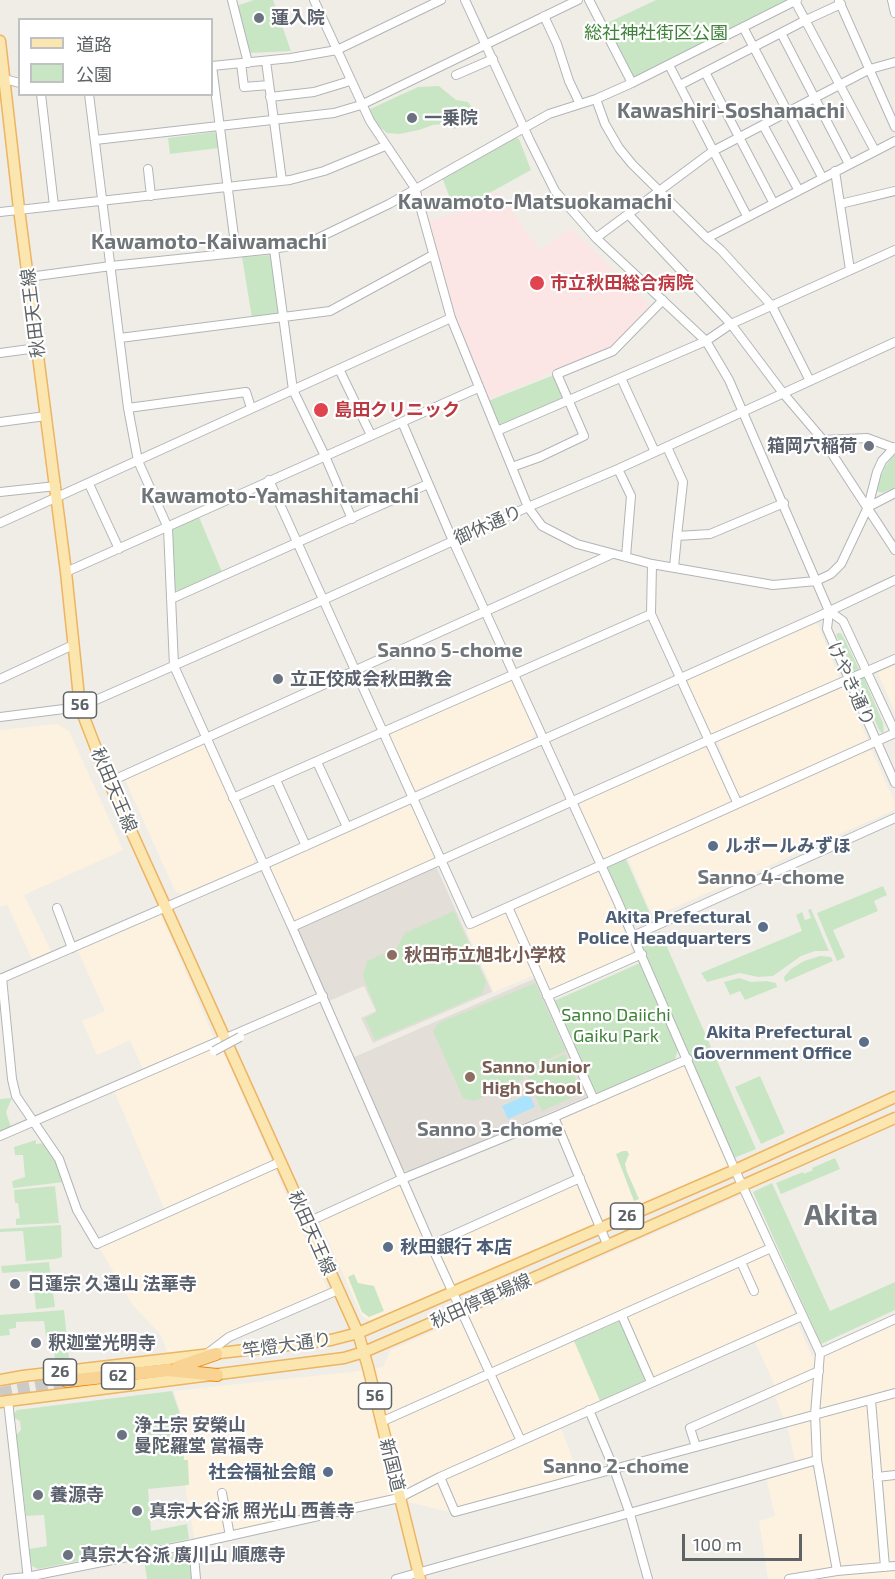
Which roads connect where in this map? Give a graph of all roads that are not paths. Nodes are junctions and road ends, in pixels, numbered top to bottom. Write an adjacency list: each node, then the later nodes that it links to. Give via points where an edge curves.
1 (232, 0): 22 (street)
2 (314, 0): 18 (street)
3 (441, 0): 18 (street)
4 (465, 0): 16 (street)
5 (578, 0): 11 (street)
6 (589, 0): 32 (street)
7 (796, 0): 12 (street); 13 (street)
8 (892, 0): 10 (street)
9 (840, 2): 12 (street); 25 (street)
10 (895, 13)
11 (544, 16): 16 (street); 43 (street)
12 (806, 20): 14 (street); 33 (street)
13 (743, 27): 17 (street); 23 (street)
14 (781, 33): 17 (street); 39 (street)
15 (0, 41): 29 (main road, 秋田天王線 / 56)
16 (486, 44): 19 (street); 44 (street)
17 (755, 47): 26 (street); 45 (street)
18 (337, 50): 20 (street); 30 (street)
19 (493, 59): 28 (street); 49 (street)
20 (266, 61): 22 (street); 34 (street)
21 (895, 62): 25 (street)
22 (245, 63): 24 (street); 34 (street, via 244,87)
23 (669, 65): 32 (street); 35 (street)
24 (213, 66)
25 (870, 69): 33 (street); 42 (street)
26 (705, 72): 35 (street); 51 (street)
27 (213, 74): 48 (street)
28 (456, 75)
29 (2, 78): 31 (street); 72 (main road, 秋田天王線 / 56)
30 (350, 81): 38 (street, via 314,92); 44 (street)
31 (18, 82)
32 (632, 83): 40 (street)
33 (840, 84): 39 (street); 56 (street)
34 (269, 85): 38 (street)
35 (680, 85): 55 (street)
36 (41, 96): 71 (street)
37 (89, 96): 52 (street)
38 (270, 97): 46 (street)
39 (814, 98): 45 (street); 57 (street)
40 (596, 99): 43 (street); 66 (street, via 619,148)
41 (895, 100): 42 (street)
42 (884, 102): 50 (street)
43 (580, 104): 49 (street)
44 (361, 105): 46 (street, via 334,113); 54 (street)
45 (789, 111): 47 (street); 60 (street)
46 (273, 120): 48 (street); 61 (street)
47 (763, 124): 51 (street); 64 (street)
48 (220, 126): 52 (street); 62 (street)
49 (524, 127): 63 (street); 76 (street, via 555,191)
50 (895, 127)
51 (739, 137): 55 (street); 69 (street)
52 (96, 140): 68 (street)
53 (895, 141): 56 (street)
54 (385, 146): 61 (street, via 324,171); 63 (street)
55 (713, 151): 66 (street); 75 (street)
56 (875, 151): 57 (street)
57 (849, 164): 59 (street)
58 (148, 169): 67 (street)
59 (835, 171): 60 (street); 70 (street)
60 (822, 177): 64 (street)
61 (282, 181): 62 (street)
62 (228, 187): 67 (street); 80 (street)
63 (415, 188): 78 (street, via 340,229 312,241); 81 (street)
64 (798, 189): 69 (street)
65 (895, 191): 70 (street)
66 (659, 192): 74 (street); 77 (street)
67 (151, 196): 68 (street)
68 (104, 201): 71 (street); 82 (street)
69 (773, 202): 75 (street)
70 (840, 204): 83 (street)
71 (54, 206): 72 (street)
72 (20, 209): 73 (street); 84 (main road, 秋田天王線 / 56)
73 (0, 212)
74 (628, 214): 76 (street); 89 (street)
75 (747, 216): 77 (street)
76 (596, 238): 85 (street)
77 (707, 238): 86 (street)
78 (274, 249): 80 (street); 87 (street)
79 (895, 250): 83 (street)
80 (236, 252): 82 (street)
81 (433, 255): 87 (street, via 330,311); 88 (street)
82 (111, 266): 84 (street); 90 (street)
83 (850, 270): 86 (street)
84 (29, 277): 93 (main road, 秋田天王線 / 56)
85 (663, 300): 91 (street); 101 (street, via 613,351 557,374)
86 (772, 306): 89 (street); 97 (street)
87 (283, 318): 90 (street); 99 (street)
88 (451, 318): 95 (street); 98 (street)
89 (731, 324): 91 (street); 100 (street)
90 (120, 338): 102 (street)
91 (706, 341): 96 (street); 104 (street)
92 (895, 342): 97 (street, 御休通り)
93 (37, 348): 94 (street); 105 (main road, 秋田天王線 / 56)
94 (0, 353)
95 (339, 369): 99 (street); 109 (street)
96 (621, 378): 101 (street); 113 (street)
97 (810, 381): 100 (street, 御休通り)
98 (478, 388): 107 (street); 108 (street)
99 (293, 390): 103 (street); 114 (street)
100 (783, 393): 104 (street, 御休通り); 110 (street)
101 (568, 400): 108 (street); 116 (street, via 584,436)
102 (128, 408): 103 (street, via 246,392); 115 (street)
103 (251, 408): 115 (street)
104 (744, 411): 111 (street, 御休通り); 125 (street)
105 (46, 416): 106 (street); 121 (main road, 秋田天王線 / 56)
106 (0, 422)
107 (402, 422): 109 (street); 120 (street)
108 (497, 431): 116 (street)
109 (371, 435): 114 (street)
110 (823, 440): 112 (street, via 867,438); 127 (street)
111 (667, 447): 113 (street, 御休通り); 131 (street, via 683,482)
112 (895, 448): 127 (street, via 876,471)
113 (655, 452): 117 (street, 御休通り)
114 (325, 456): 118 (street); 128 (street)
115 (138, 461): 119 (street); 130 (street)
116 (512, 466): 126 (street)
117 (618, 469): 126 (street, 御休通り); 137 (street, via 631,496)
118 (269, 480): 130 (street); 133 (street)
119 (89, 484): 124 (street); 134 (street)
120 (428, 484): 128 (street); 132 (street)
121 (56, 486): 122 (street); 124 (main road, 秋田天王線 / 56)
122 (0, 492)
123 (895, 493): 127 (street)
124 (57, 498): 129 (street); 140 (main road, 秋田天王線 / 56)
125 (784, 503): 131 (street, via 710,534); 141 (street)
126 (528, 507): 132 (street, 御休通り); 136 (street, via 542,526 577,544)
127 (868, 507): 135 (street); 141 (street, via 841,564 831,574)
128 (352, 519): 133 (street)
129 (0, 523)
130 (168, 528): 134 (street); 143 (street)
131 (676, 536): 139 (street)
132 (453, 541): 144 (street, 御休通り); 145 (street)
133 (297, 544): 143 (street); 144 (street)
134 (119, 549): 140 (street)
135 (895, 550)
136 (613, 554): 137 (street); 145 (street)
137 (626, 557): 138 (street)
138 (652, 564): 139 (street); 147 (street)
139 (674, 567): 141 (street, via 774,585)
140 (66, 572): 148 (main road, 秋田天王線 / 56)
141 (816, 580): 146 (street)
142 (895, 580): 146 (street)
143 (171, 599): 150 (street)
144 (323, 600): 150 (street, 御休通り); 151 (street)
145 (486, 610): 151 (street); 153 (street)
146 (829, 611): 152 (street, けやき通り, via 843,621); 154 (street); 155 (street, けやき通り, via 827,629)
147 (651, 614): 153 (street); 154 (street)
148 (73, 645): 156 (street); 157 (main road, 秋田天王線 / 56)
149 (895, 659): 152 (street)
150 (174, 666): 157 (street, 御休通り); 161 (street)
151 (355, 670): 159 (street); 161 (street)
152 (868, 671): 155 (street); 160 (street, けやき通り)
153 (515, 673): 159 (street); 162 (street)
154 (681, 678): 162 (street); 163 (street)
155 (849, 678): 163 (street); 164 (street, けやき通り)
156 (0, 679)
157 (80, 707): 158 (street, 御休通り); 167 (main road, 秋田天王線 / 56)
158 (0, 717)
159 (382, 732): 165 (street); 170 (street)
160 (895, 732): 164 (street)
161 (207, 737): 167 (street); 169 (street)
162 (544, 739): 170 (street); 171 (street)
163 (709, 740): 171 (street); 172 (street)
164 (876, 742): 168 (street, けやき通り); 172 (street)
165 (317, 762): 166 (street); 174 (street)
166 (276, 780): 169 (street); 175 (street)
167 (109, 783): 181 (main road, 秋田天王線 / 56)
168 (895, 783)
169 (233, 798): 178 (street)
170 (412, 798): 174 (street); 176 (street)
171 (572, 801): 176 (street); 177 (street)
172 (737, 802): 177 (street)
173 (895, 818): 183 (street)
174 (347, 827): 175 (street)
175 (306, 846): 178 (street)
176 (440, 860): 179 (street, via 470,924); 182 (street)
177 (601, 864): 179 (street); 183 (street)
178 (263, 865): 181 (street); 182 (street)
179 (508, 907): 188 (street)
180 (57, 908): 184 (street)
181 (165, 908): 184 (street); 189 (main road, 秋田天王線 / 56)
182 (292, 927): 187 (street)
183 (633, 936): 185 (street)
184 (72, 948): 186 (street)
185 (642, 954): 188 (street); 192 (street)
186 (1, 978): 197 (street, via 12,1079 16,1096)
187 (323, 996): 189 (street); 202 (street)
188 (547, 996): 194 (street)
189 (224, 1037): 197 (street); 199 (main road, 秋田天王線 / 56)
190 (240, 1037): 191 (street, bridge)
191 (214, 1051)
192 (688, 1059): 194 (street); 200 (street)
193 (895, 1097): 200 (main road, 秋田停車場線 / 26)
194 (594, 1100): 195 (street)
195 (554, 1117): 201 (street); 202 (street)
196 (895, 1118): 203 (main road, 秋田停車場線 / 26)
197 (34, 1122): 198 (street); 199 (street, via 59,1159 77,1210 97,1244)
198 (0, 1136)
199 (280, 1162): 204 (main road, 秋田天王線 / 56)
200 (735, 1170): 203 (street); 205 (main road, 秋田停車場線 / 26)
201 (580, 1178): 205 (street); 207 (street)
202 (402, 1179): 204 (street); 207 (street)
203 (742, 1185): 206 (main road, 秋田停車場線 / 26); 208 (street)
204 (308, 1222): 210 (main road, 秋田天王線 / 56)
205 (600, 1227): 206 (street); 211 (main road, 秋田停車場線 / 26)
206 (607, 1244): 213 (main road, 秋田停車場線 / 26)
207 (431, 1245): 211 (street)
208 (771, 1248): 209 (street); 215 (street)
209 (741, 1262): 212 (street); 214 (street)
210 (338, 1290): 217 (main road, 秋田天王線 / 56); 220 (street, via 229,1337)
211 (453, 1291): 213 (street); 217 (main road, 秋田停車場線 / 26)
212 (754, 1291)
213 (461, 1310): 218 (main road, 秋田停車場線 / 26); 223 (street)
214 (622, 1316): 223 (street); 227 (street)
215 (802, 1316): 219 (street); 227 (street)
216 (895, 1319): 219 (street)
217 (358, 1332): 218 (main road, 秋田天王線 / 56); 220 (main road, 竿燈大通り / 26, via 331,1340)
218 (364, 1352): 224 (main road, 秋田停車場線 / 26); 233 (main road, 新国道 / 56)
219 (820, 1353): 222 (street)
220 (211, 1354): 221 (highway, 62); 225 (main road, 26)
221 (168, 1370): 224 (highway, 62); 226 (highway, 62)
222 (819, 1371): 232 (street); 235 (street, via 690,1428)
223 (491, 1373): 233 (street); 234 (street)
224 (217, 1375): 230 (main road, 秋田停車場線 / 26)
225 (0, 1380)
226 (67, 1381)
227 (651, 1382): 231 (street)
228 (895, 1393): 229 (street)
229 (871, 1400): 232 (street); 240 (street)
230 (4, 1402): 251 (street)
231 (589, 1410): 234 (street); 237 (street)
232 (815, 1414): 235 (street); 236 (street)
233 (381, 1422): 242 (main road, 新国道 / 56)
234 (521, 1441): 239 (street)
235 (696, 1447): 237 (street)
236 (817, 1460): 243 (street); 248 (street)
237 (614, 1468): 239 (street, via 455,1512); 243 (street)
238 (895, 1475): 240 (street)
239 (440, 1477): 242 (street)
240 (877, 1477): 247 (street)
241 (222, 1493): 244 (street)
242 (399, 1498): 244 (street); 249 (main road, 新国道 / 56)
243 (630, 1514): 249 (street); 255 (street)
244 (230, 1536): 245 (street)
245 (193, 1544): 251 (street); 253 (street)
246 (895, 1566): 247 (street)
247 (885, 1567): 248 (street)
248 (837, 1571): 250 (street)
249 (419, 1576): 254 (street)
250 (817, 1577): 256 (street)
251 (28, 1578): 252 (street)
252 (7, 1579)
253 (196, 1579)
254 (396, 1579)
255 (648, 1579)
256 (789, 1579)

